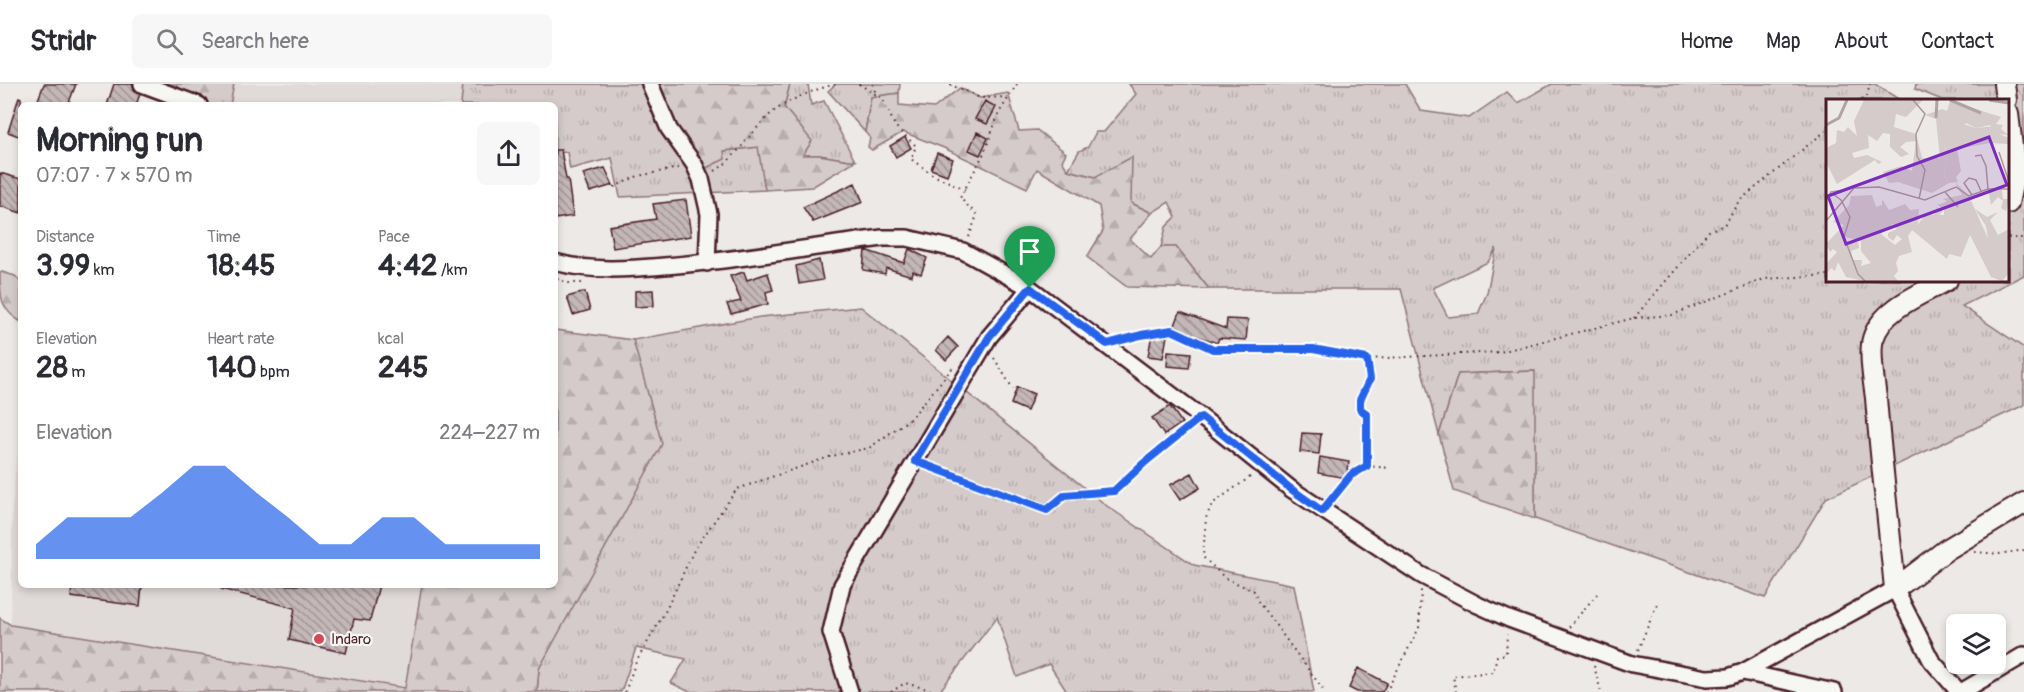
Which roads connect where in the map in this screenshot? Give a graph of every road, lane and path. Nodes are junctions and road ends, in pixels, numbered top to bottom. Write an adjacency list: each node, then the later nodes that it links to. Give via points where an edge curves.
1 (142, 84): 14 (street)
2 (650, 84): 17 (street, via 669,129)
3 (836, 84): 18 (path, via 817,89 774,111 728,163)
4 (859, 84): 10 (path)
5 (873, 84): 10 (path)
6 (951, 84): 11 (path, via 980,98)
7 (1017, 84): 11 (path)
8 (1870, 84): 12 (path)
9 (2004, 84): 13 (street)
10 (876, 95): 20 (path, via 882,99 895,126 916,146 911,159 933,175)
11 (1010, 97): 20 (path)
12 (1863, 99)
13 (2006, 99)
14 (191, 102)
15 (2009, 128): 21 (street, via 2015,171)
16 (1826, 130): 28 (path, via 1739,201 1724,225 1709,231)
17 (694, 164): 18 (street); 19 (path, via 638,176)
18 (701, 179): 24 (street, via 709,214)
19 (614, 187)
20 (965, 189): 22 (path, via 960,198 978,215)
21 (2009, 195)
22 (963, 251): 24 (street, via 907,238 882,238); 27 (street)
23 (558, 263): 24 (street, via 632,269)
24 (707, 263)
25 (1826, 275): 28 (path, via 1764,279 1672,315)
26 (1943, 282): 44 (street, via 1884,319 1873,339)
27 (1030, 288): 29 (street); 30 (street)
28 (1634, 318): 32 (path, via 1500,352)
29 (986, 342): 31 (street); 33 (path)
30 (1107, 344): 32 (path, via 1172,330 1213,349 1313,349); 34 (street)
31 (977, 358): 35 (street); 53 (path, via 952,367 911,418 869,448 832,456 737,489 694,550 635,664)
32 (1367, 359): 37 (path, via 1370,379 1360,400 1360,409 1367,414)
33 (1013, 389)
34 (1201, 417): 35 (path, via 1114,491 1065,495 1047,510); 36 (street)
35 (915, 461): 54 (street, via 842,585 831,632)
36 (1260, 463): 40 (street); 57 (path, via 1252,469 1252,476 1212,504 1206,518 1203,557 1225,578 1254,591)
37 (1367, 466): 38 (path); 40 (path, via 1351,475)
38 (1390, 468)
39 (2024, 503): 41 (street)
40 (1322, 511): 43 (street)
41 (1946, 550): 42 (path, via 1999,554); 44 (street)
42 (2024, 550)
43 (1421, 575): 47 (street); 58 (path, via 1419,628)
44 (1895, 589): 52 (street); 62 (street, via 1931,660)
45 (1596, 594): 48 (path)
46 (1657, 604): 51 (path)
47 (1509, 619): 48 (street); 59 (path, via 1506,654 1497,656 1493,672 1453,676)
48 (1559, 638): 49 (street)
49 (1578, 645): 51 (street); 60 (path, via 1594,666)
50 (2024, 655): 62 (street)
51 (1632, 664): 52 (street, via 1707,678)
52 (1743, 672): 61 (street)
53 (625, 692)
54 (850, 692)
55 (891, 692): 56 (path, via 905,683)
56 (938, 692)
57 (1325, 692)
58 (1386, 692)
59 (1456, 692)
60 (1601, 692)
61 (1834, 692)
62 (1960, 692)

